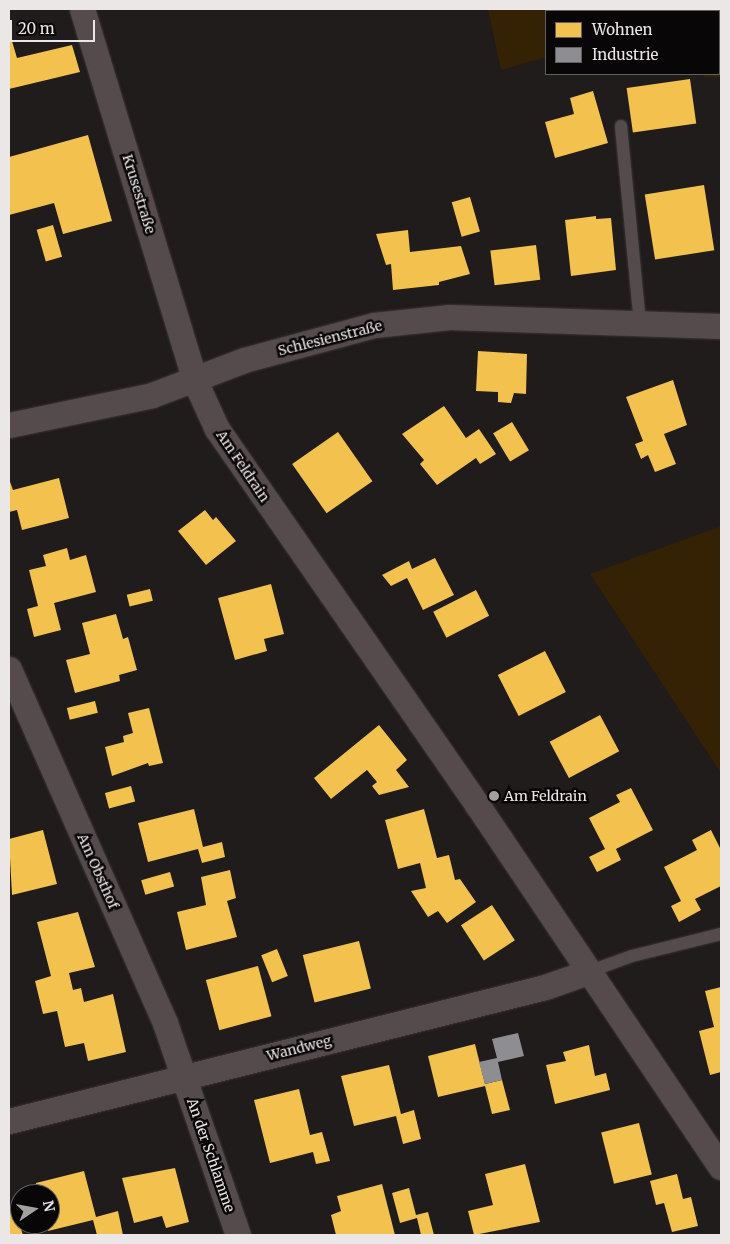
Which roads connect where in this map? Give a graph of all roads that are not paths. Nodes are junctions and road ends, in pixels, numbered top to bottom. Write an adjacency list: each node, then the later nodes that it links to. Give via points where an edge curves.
1 (82, 9): 5 (street, Krusestraße)
2 (620, 126): 3 (lane)
3 (640, 324): 4 (street, Schlesienstraße); 5 (street, Schlesienstraße, via 450,317 374,325 244,360)
4 (721, 326)
5 (195, 381): 6 (street, Schlesienstraße, via 152,394); 9 (street, Am Feldrain, via 217,429 478,806)
6 (9, 425)
7 (9, 669): 10 (street, Am Obsthof, via 165,1023)
8 (721, 934): 9 (lane, via 632,956)
9 (588, 972): 10 (street, Wandweg, via 545,987); 12 (street, Am Feldrain)
10 (183, 1075): 11 (street, Wandweg); 13 (street, An der Schlamme)
11 (9, 1121)
12 (721, 1167)
13 (238, 1235)

